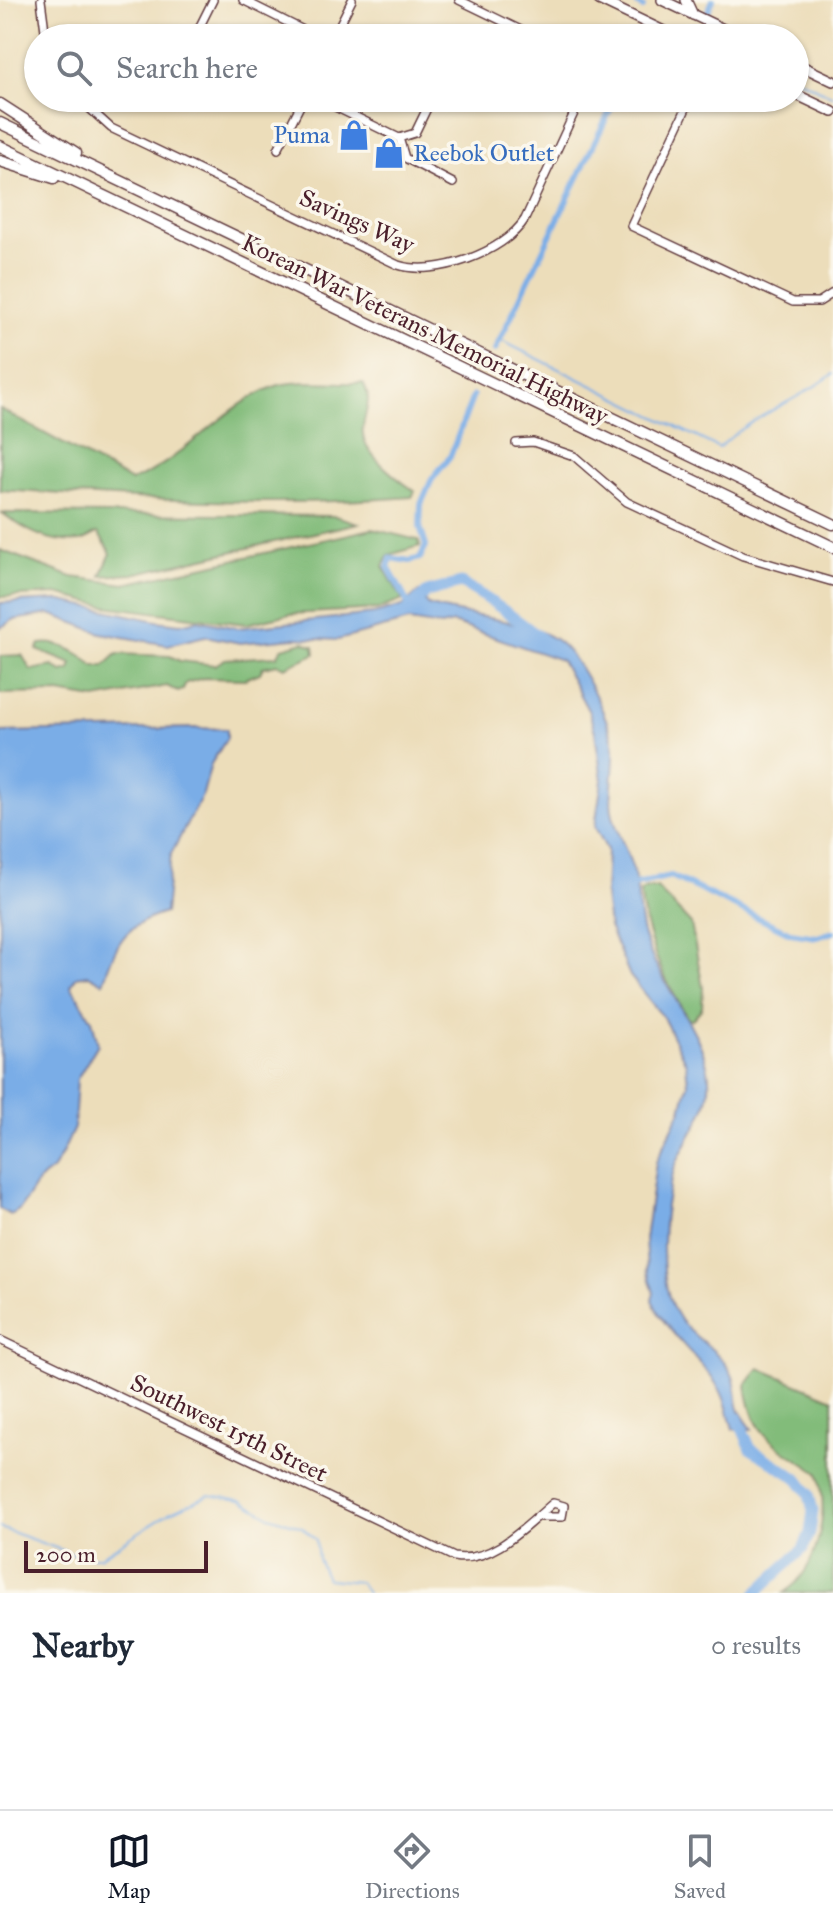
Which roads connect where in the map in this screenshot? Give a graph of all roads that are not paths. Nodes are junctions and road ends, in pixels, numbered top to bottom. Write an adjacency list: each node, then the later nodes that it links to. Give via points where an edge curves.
1 (41, 0): 10 (street)
2 (213, 0): 11 (street)
3 (243, 0): 12 (street)
4 (352, 0): 13 (street)
5 (459, 0): 14 (street)
6 (599, 0): 15 (main road)
7 (662, 0): 9 (main road)
8 (686, 0): 9 (main road)
9 (693, 15): 16 (main road)
10 (44, 24)
11 (201, 24)
12 (292, 24)
13 (343, 24)
14 (508, 24)
15 (649, 24)
16 (712, 24)
17 (809, 70): 18 (main road)
18 (833, 81)
19 (809, 101): 27 (main road)
20 (0, 104): 33 (highway)
21 (90, 112): 25 (street, Savings Way, via 111,128 398,265 421,269 492,248 513,236)
22 (297, 112): 31 (street)
23 (346, 112): 29 (street)
24 (425, 112): 29 (street, via 415,133)
25 (575, 112)
26 (684, 112): 36 (street, via 631,226 793,302 819,302)
27 (833, 112)
28 (0, 123): 33 (highway, Korean War Veterans Memorial Highway)
29 (399, 138): 34 (street, via 405,158)
30 (0, 146): 35 (highway, Korean War Veterans Memorial Highway)
31 (278, 149)
32 (0, 161): 35 (highway)
33 (113, 177): 38 (highway, Korean War Veterans Memorial Highway)
34 (453, 183)
35 (98, 193): 39 (highway, Korean War Veterans Memorial Highway)
36 (833, 293)
37 (516, 443): 40 (street, via 533,442 574,456 627,502 743,556)
38 (833, 524)
39 (833, 547)
40 (833, 582)
41 (0, 1340): 42 (street, Southwest 15th Street, via 441,1552 469,1557 505,1543)
42 (541, 1517)

